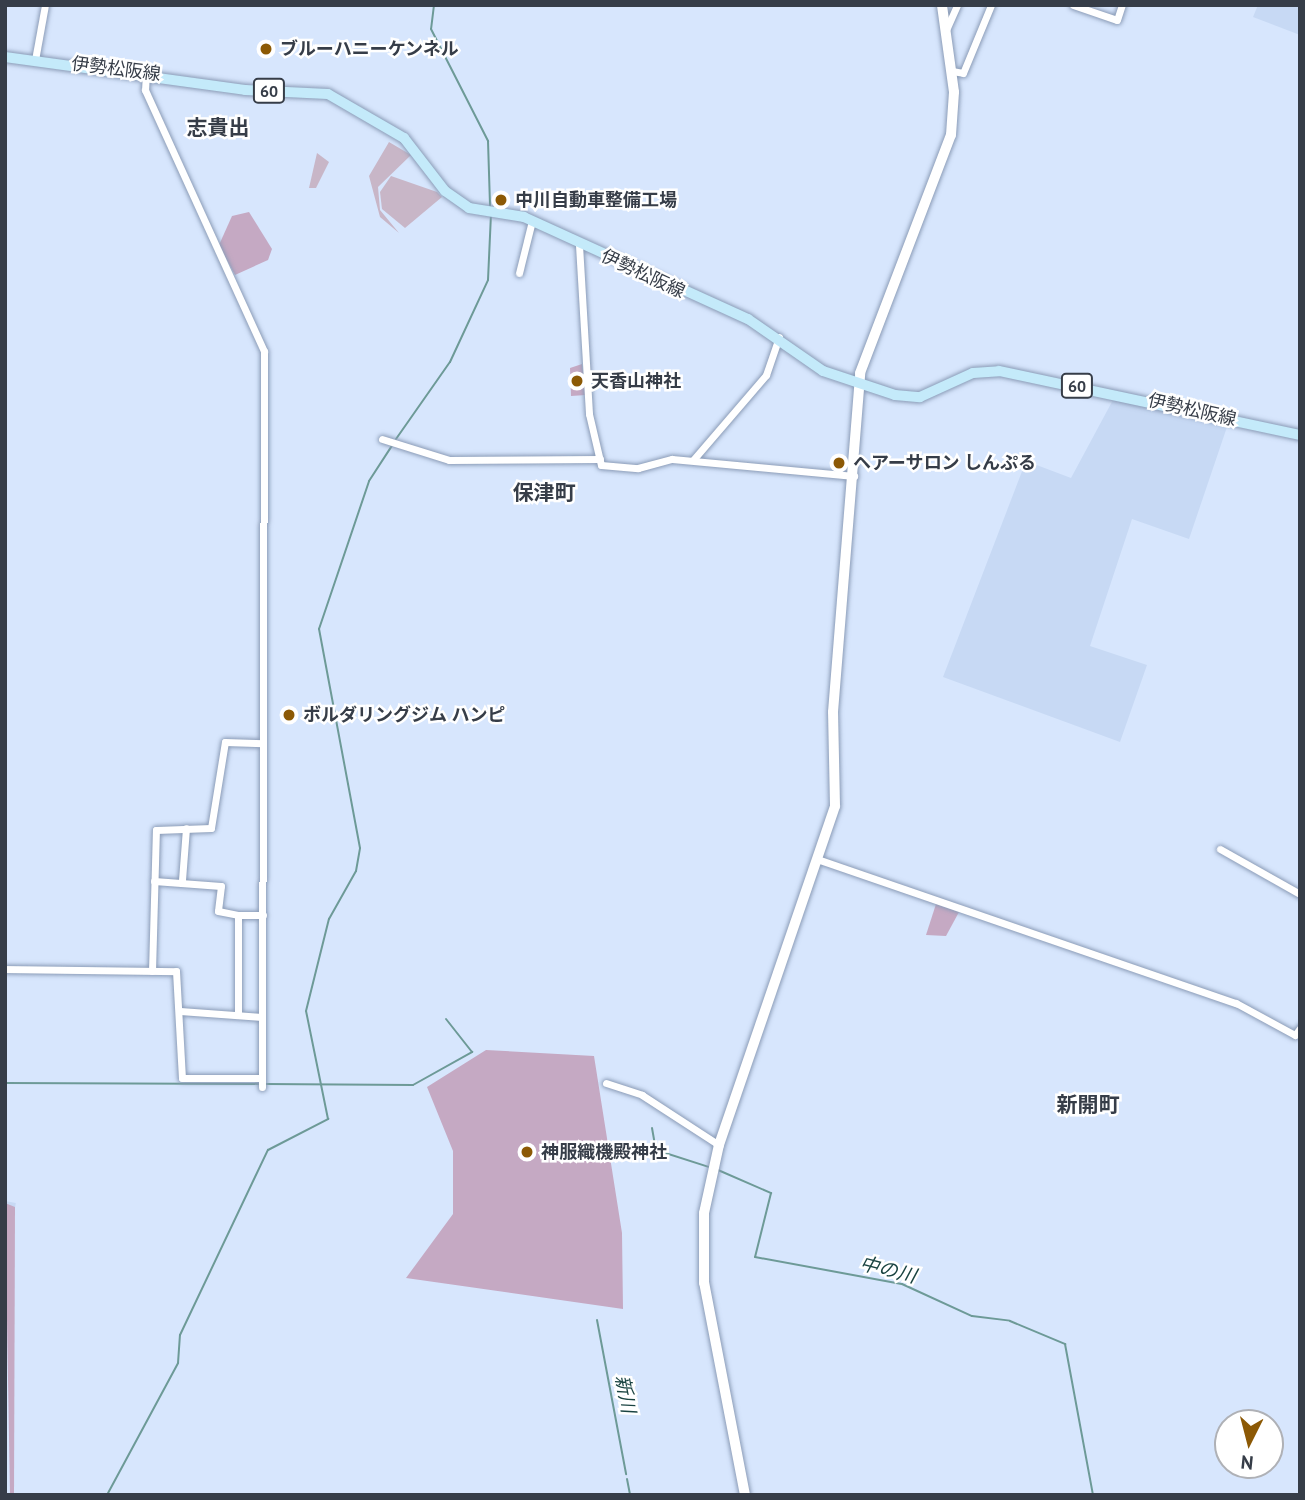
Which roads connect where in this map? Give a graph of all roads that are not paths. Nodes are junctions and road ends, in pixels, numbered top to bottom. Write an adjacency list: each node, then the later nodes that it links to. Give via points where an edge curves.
1 (45, 5): 9 (street)
2 (942, 5): 7 (street)
3 (957, 5): 7 (street)
4 (991, 5): 10 (street, via 963,73)
5 (1073, 5): 6 (street, via 1117,20)
6 (1122, 5)
7 (945, 33): 10 (street)
8 (5, 57): 9 (main road, 伊勢松阪線 / 60)
9 (34, 60): 11 (main road, 伊勢松阪線 / 60)
10 (951, 71): 16 (street, via 951,135)
11 (146, 72): 12 (main road, 伊勢松阪線 / 60, via 338,98 410,144 452,197 492,213); 22 (street, via 145,90 188,173 264,351)
12 (532, 221): 13 (main road, 伊勢松阪線 / 60); 14 (street)
13 (579, 245): 15 (main road, 伊勢松阪線 / 60); 19 (street, via 589,414)
14 (519, 273)
15 (779, 337): 16 (main road, 伊勢松阪線 / 60, via 808,362); 20 (street, via 766,375)
16 (859, 383): 17 (main road, 伊勢松阪線 / 60, via 920,397 973,373 999,371); 21 (street)
17 (1300, 435)
18 (389, 442): 19 (street, via 445,460)
19 (600, 459): 20 (street, via 601,465 638,468)
20 (693, 460): 21 (street)
21 (855, 477): 25 (street, via 833,712 836,799)
22 (262, 743): 23 (street, via 225,742 211,828); 30 (street)
23 (187, 828): 26 (street); 27 (street, via 156,830)
24 (1220, 849): 28 (street)
25 (817, 859): 36 (street, via 1236,1003 1294,1035); 38 (street)
26 (182, 880): 27 (street); 29 (street, via 221,886 218,911)
27 (154, 881): 32 (street)
28 (1300, 894)
29 (238, 915): 30 (street); 34 (street)
30 (263, 915): 35 (street)
31 (5, 969): 32 (street)
32 (152, 971): 33 (street, via 180,974)
33 (180, 1011): 34 (street); 35 (street, via 182,1078 262,1082)
34 (238, 1015): 35 (street)
35 (262, 1017)
36 (1300, 1028)
37 (606, 1083): 38 (street, via 642,1095)
38 (719, 1145): 39 (street, via 704,1274)
39 (746, 1495)

